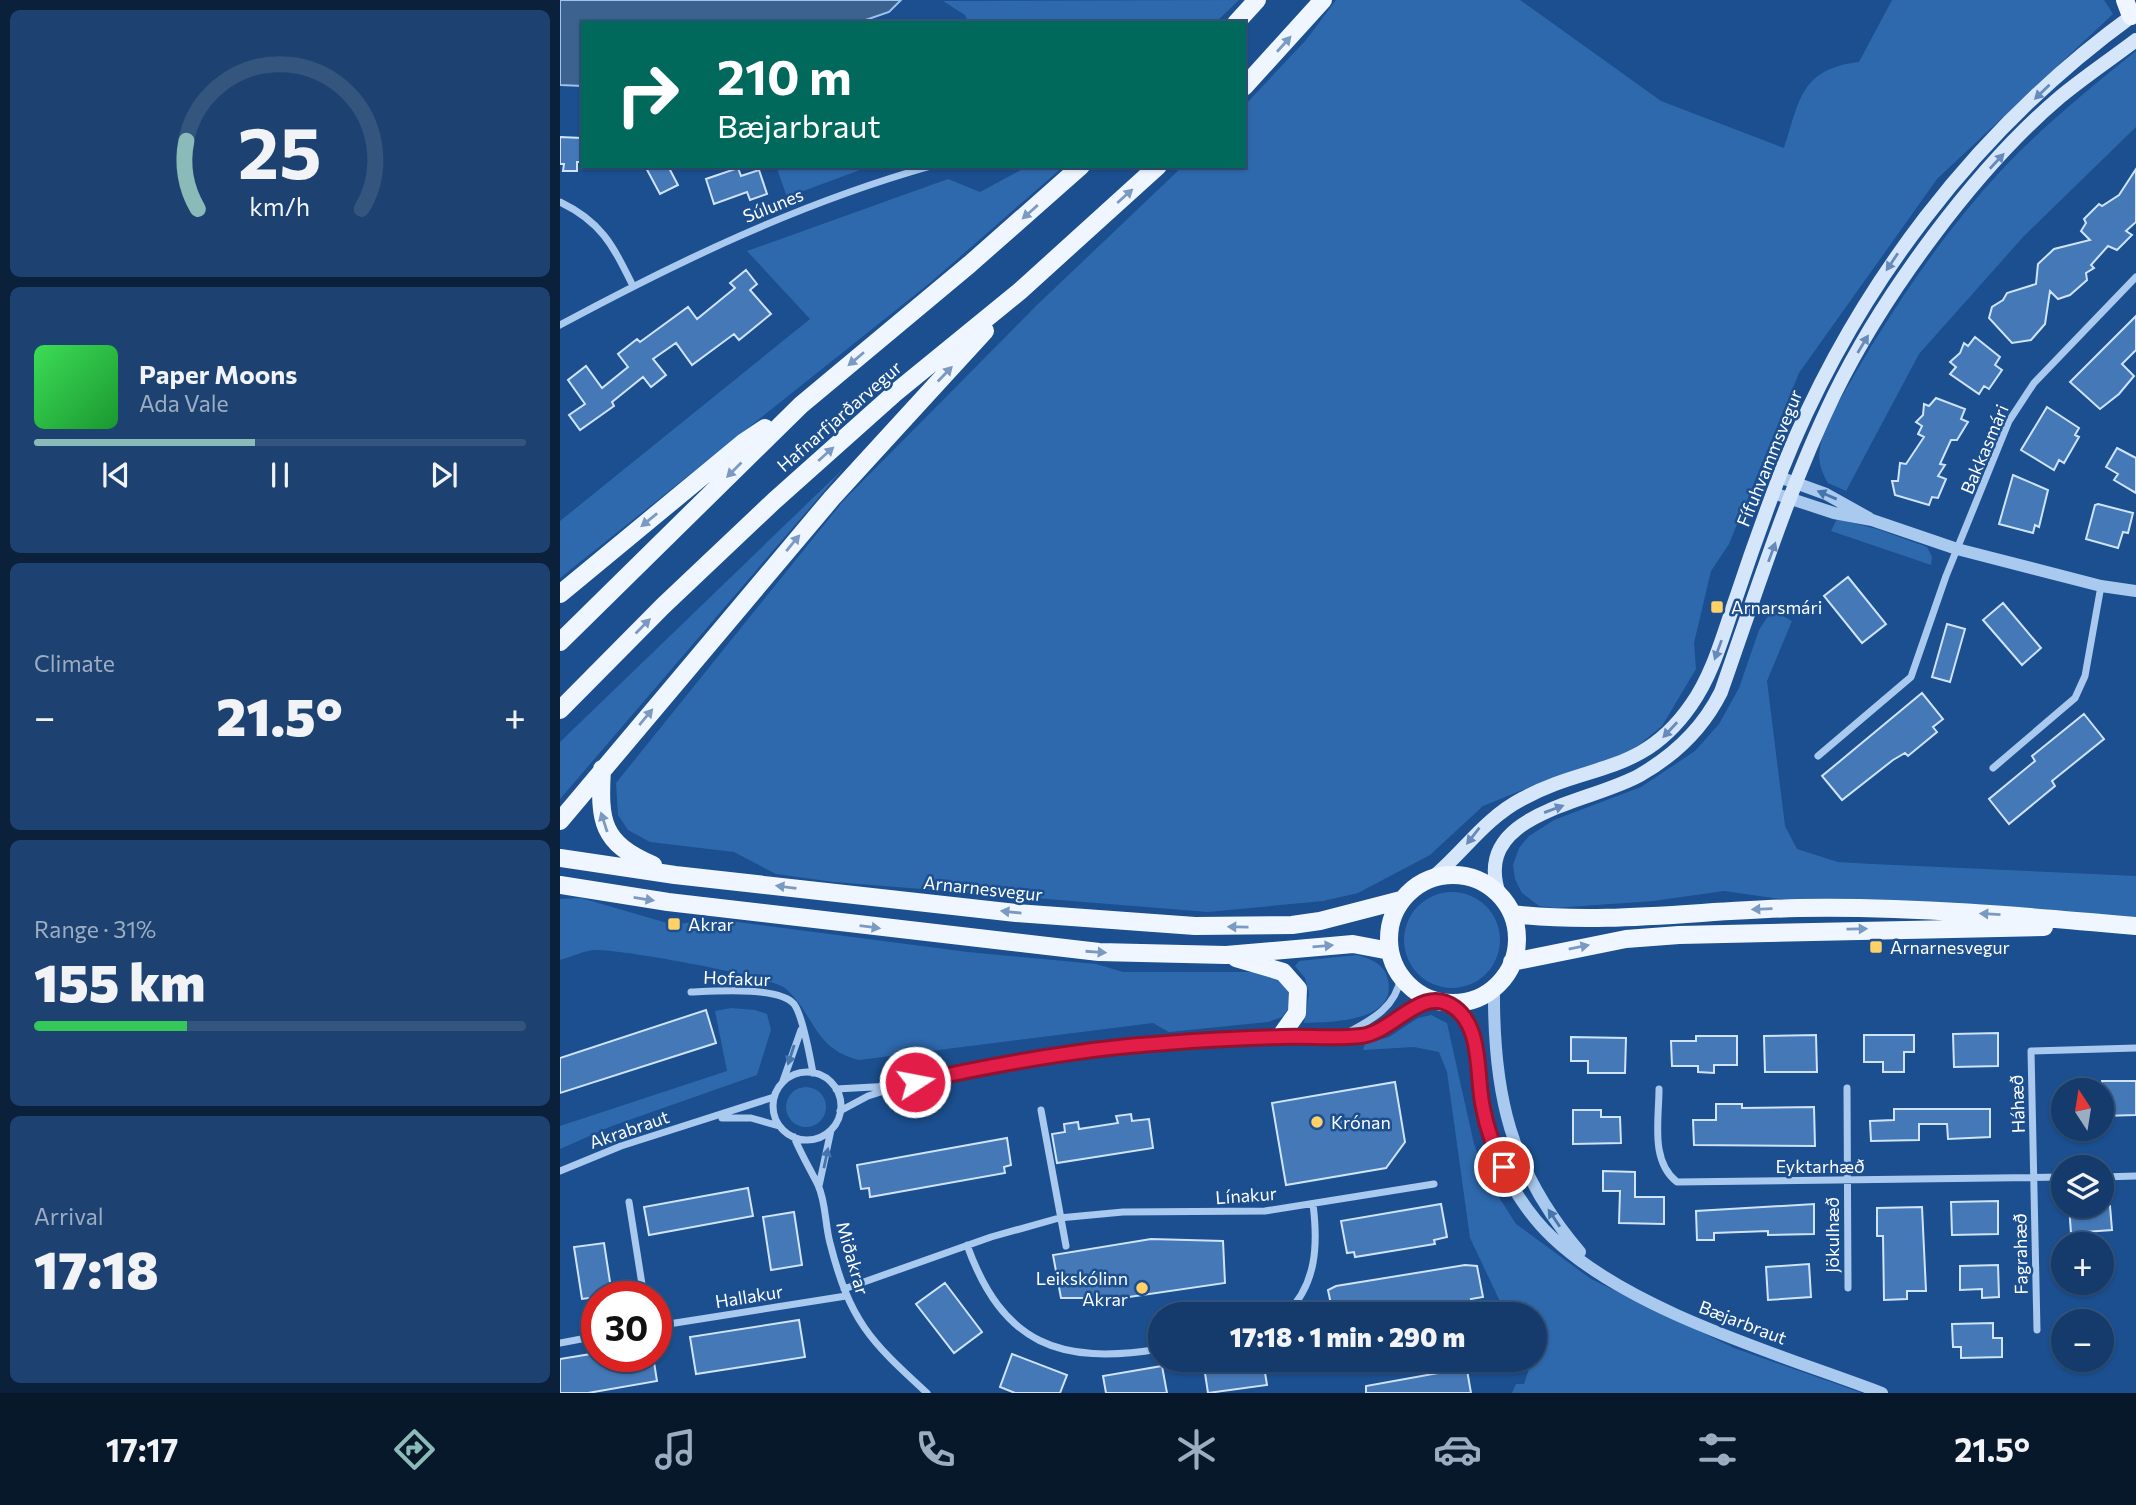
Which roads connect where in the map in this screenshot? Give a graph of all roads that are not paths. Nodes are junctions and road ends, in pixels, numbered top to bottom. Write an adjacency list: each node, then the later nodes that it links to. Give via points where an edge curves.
1 (1257, 0): 4 (main road)
2 (1323, 0): 6 (main road, one-way to 2)
3 (2131, 10): 7 (main road, via 2126,29 2075,74); 17 (main road, Fífuhvammsvegur, one-way to 17, via 1963,170 1900,250 1862,305 1824,376)
4 (1238, 21)
5 (2136, 40): 7 (main road, Fífuhvammsvegur)
6 (1246, 85)
7 (2059, 98): 18 (main road, Fífuhvammsvegur, one-way to 7, via 1835,393 1903,282 1981,179)
8 (924, 168): 13 (street, Súlunes, via 780,218)
9 (1079, 168): 16 (main road, Hafnarfjarðarvegur, one-way to 16)
10 (1156, 168): 14 (main road, Hafnarfjarðarvegur, one-way to 10)
11 (560, 202): 13 (street, via 599,227)
12 (2136, 277): 22 (street, Bakkasmári, via 2028,392 2009,421)
13 (633, 286): 15 (street, Súlunes)
14 (1020, 291): 27 (main road, Hafnarfjarðarvegur, one-way to 14, via 784,492); 30 (main road, one-way to 14, via 832,498)
15 (560, 325)
16 (801, 405): 25 (main road, one-way to 25, via 744,442); 26 (main road, Hafnarfjarðarvegur, one-way to 26)
17 (1779, 477): 18 (street); 19 (main road, Fífuhvammsvegur)
18 (1797, 483): 20 (main road, Fífuhvammsvegur); 21 (street, one-way to 18, via 1840,500)
19 (1773, 493): 20 (street); 34 (main road, Fífuhvammsvegur, one-way to 34, via 1709,675 1672,730 1652,748 1613,767 1525,797 1500,811)
20 (1791, 499): 21 (street); 36 (main road, Fífuhvammsvegur, one-way to 20, via 1493,862 1500,844 1516,830 1544,813 1639,776 1674,753 1709,716)
21 (1872, 520): 22 (street)
22 (1957, 549): 23 (street); 28 (street, via 1911,677)
23 (2101, 586): 24 (street); 29 (street, via 2085,677 2076,698)
24 (2136, 591)
25 (560, 594)
26 (560, 642)
27 (560, 710)
28 (1818, 756)
29 (1993, 768)
30 (602, 769): 31 (main road); 33 (main road, one-way to 30, via 631,856 610,837 600,807)
31 (560, 821)
32 (560, 858): 33 (main road, Arnarnesvegur)
33 (675, 875): 37 (main road, Arnarnesvegur, one-way to 33, via 1292,925 1195,926 1016,913)
34 (1431, 879): 36 (main road, via 1467,877); 37 (main road, Arnarnesvegur)
35 (566, 888): 42 (main road, one-way to 42, via 1009,944)
36 (1499, 894): 38 (main road)
37 (1401, 901): 41 (main road, via 1391,925)
38 (1512, 914): 39 (main road, one-way to 38, via 1971,913 1798,908 1567,920); 43 (main road, via 1517,938)
39 (2082, 922): 40 (main road); 43 (main road, one-way to 39, via 1626,939 1679,935 2010,928)
40 (2136, 926)
41 (1390, 951): 42 (main road, one-way to 41, via 1353,944); 44 (main road)
42 (1226, 955): 50 (main road, via 1283,972 1295,985 1299,1008)
43 (1513, 962): 45 (main road)
44 (1401, 977): 47 (main road, via 1415,991); 49 (street, via 1385,1011)
45 (1494, 988): 47 (main road, via 1464,1002); 78 (street, Bæjarbraut, one-way to 45, via 1544,1204 1512,1141 1498,1063)
46 (691, 992): 48 (street, Hofakur, via 784,997 795,1005)
47 (1440, 1001): 49 (street, via 1375,1033); 78 (street, Bæjarbraut, via 1458,1010 1473,1035 1483,1109 1495,1150 1521,1199 1553,1238)
48 (801, 1029): 52 (street, Hofakur); 53 (street, one-way to 53)
49 (1341, 1036): 50 (street)
50 (1280, 1037): 54 (street, via 1108,1048)
51 (2136, 1048): 69 (street, Háhæð, via 2031,1051)
52 (813, 1073): 53 (street); 56 (street)
53 (783, 1082): 58 (street)
54 (900, 1086): 56 (street); 60 (street)
55 (1847, 1088): 70 (street, Jökulhæð)
56 (836, 1089): 60 (street)
57 (1659, 1089): 70 (street, Eyktarhæð, via 1659,1154 1663,1167 1677,1182)
58 (774, 1097): 61 (street, Akrabraut); 62 (street)
59 (1041, 1110): 75 (street)
60 (840, 1111): 63 (street)
61 (710, 1119): 62 (street, Akrabraut, via 751,1118); 65 (street, Akrabraut, via 621,1146)
62 (779, 1126): 64 (street)
63 (831, 1130): 64 (street, via 813,1140); 72 (street, Miðakrar, one-way to 63)
64 (794, 1138): 72 (street, Miðakrar)
65 (560, 1171)
66 (2136, 1176): 68 (street)
67 (2051, 1177): 69 (street, Eyktarhæð)
68 (2114, 1177)
69 (2035, 1178): 70 (street, Eyktarhæð); 84 (street, Fagrahæð)
70 (1847, 1182): 80 (street, Jökulhæð)
71 (1434, 1184): 74 (street, Línakur)
72 (819, 1186): 81 (street, Miðakrar)
73 (629, 1202): 79 (street)
74 (1313, 1204): 75 (street, Línakur, via 1237,1213 1123,1212); 82 (street, via 1317,1242 1313,1268)
75 (1059, 1218): 76 (street, Línakur); 77 (street)
76 (967, 1245): 81 (street, Línakur); 87 (street, via 990,1297 1031,1336 1061,1350 1093,1356)
77 (1066, 1247)
78 (1596, 1271): 89 (street, Bæjarbraut, via 1699,1325)
79 (641, 1281)
80 (1847, 1288)
81 (845, 1293): 83 (street, Hallakur); 88 (street, Miðakrar, via 876,1347)
82 (1296, 1302)
83 (672, 1323)
84 (2037, 1331)
85 (581, 1339): 86 (street)
86 (560, 1343)
87 (1148, 1350)
88 (927, 1393)
89 (1882, 1393)

